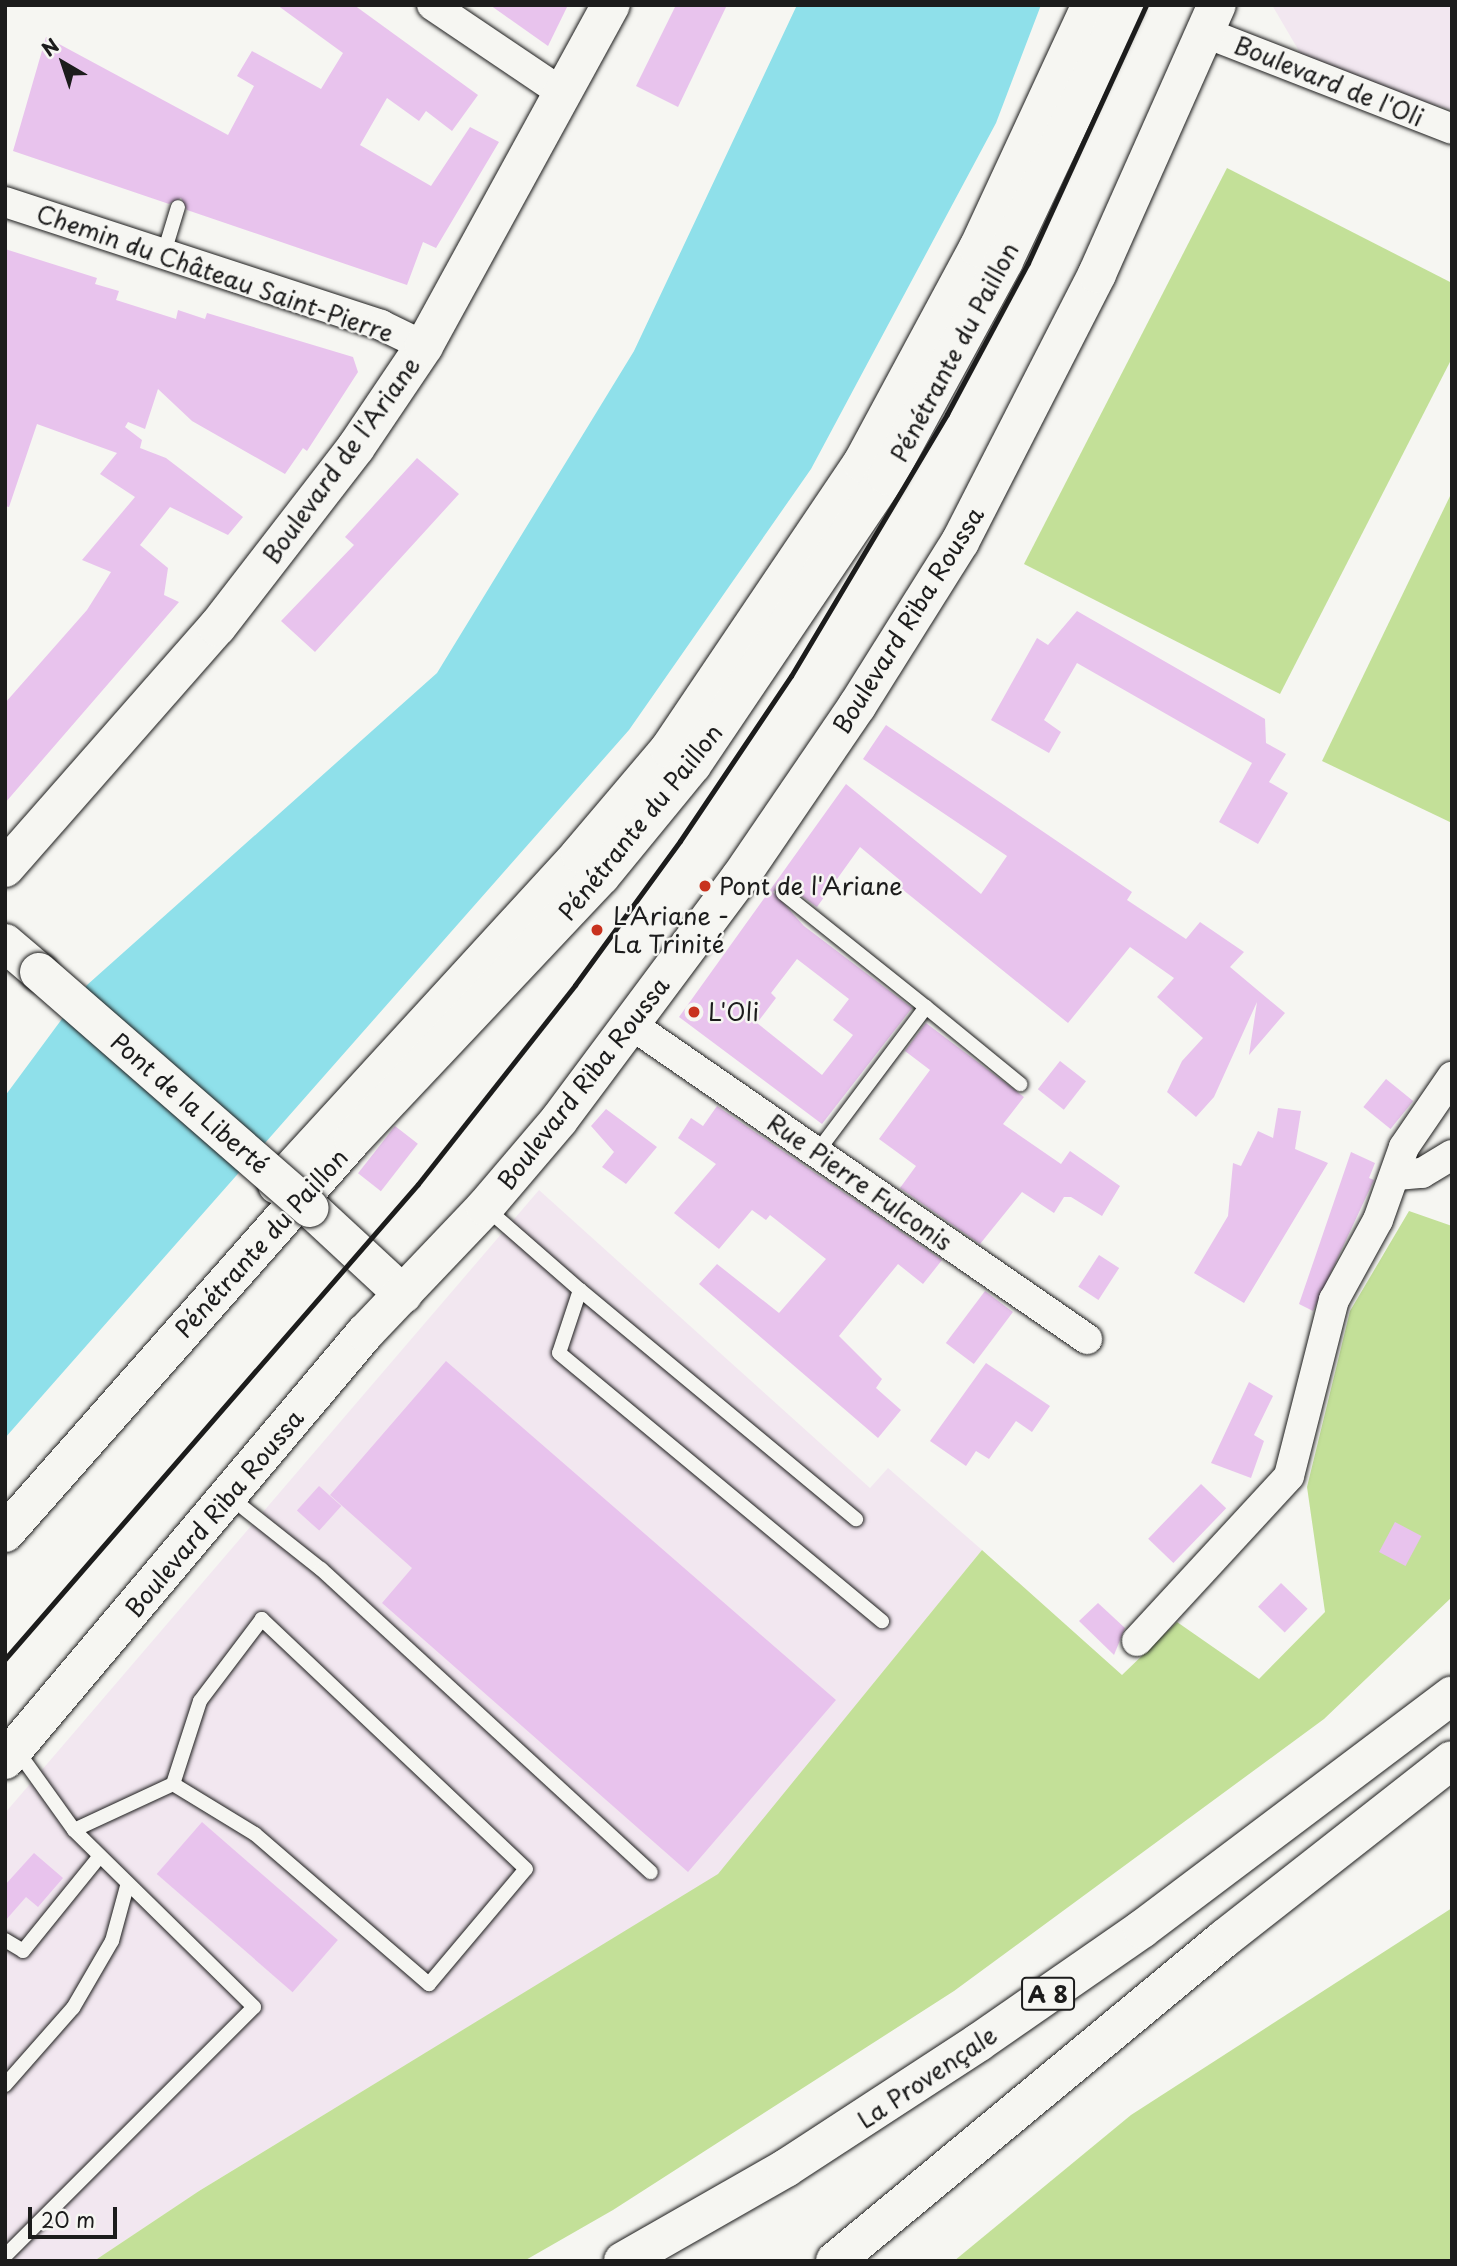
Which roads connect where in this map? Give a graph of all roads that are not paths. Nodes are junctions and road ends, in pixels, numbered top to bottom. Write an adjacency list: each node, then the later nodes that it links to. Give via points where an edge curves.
1 (432, 5): 6 (street)
2 (611, 5): 6 (main road, Boulevard de l'Ariane)
3 (1091, 5): 27 (main road, Pénétrante du Paillon, via 978,248 862,463 670,749 580,854 330,1124)
4 (1125, 5): 29 (main road, Pénétrante du Paillon, via 1004,261 887,475 692,765 601,876 354,1139)
5 (1212, 19): 7 (street, Boulevard de l'Oli); 16 (main road, Boulevard Riba Roussa, via 1097,274 960,542 857,706)
6 (564, 94): 11 (main road, Boulevard de l'Ariane)
7 (1452, 130)
8 (5, 202): 10 (street, Chemin du Château Saint-Pierre)
9 (178, 207): 10 (lane)
10 (163, 256): 11 (street, Chemin du Château Saint-Pierre, via 381,326)
11 (424, 346): 12 (main road, Boulevard de l'Ariane, via 356,447 217,627)
12 (5, 868)
13 (783, 893): 15 (lane)
14 (5, 943): 24 (main road, Pont de la Liberté, bridge)
15 (926, 1007): 18 (lane); 19 (lane)
16 (637, 1018): 19 (street, Rue Pierre Fulconis); 22 (main road, Boulevard Riba Roussa)
17 (1452, 1077): 21 (street, via 1405,1147)
18 (1020, 1084)
19 (817, 1152): 25 (street, Rue Pierre Fulconis)
20 (1452, 1155): 21 (street, via 1422,1173)
21 (1397, 1175): 31 (street, via 1334,1300 1289,1476)
22 (485, 1207): 23 (lane); 24 (main road, Boulevard Riba Roussa)
23 (580, 1290): 28 (lane); 30 (lane, via 559,1353)
24 (403, 1294): 26 (main road, Boulevard Riba Roussa)
25 (1087, 1339)
26 (229, 1496): 33 (main road, Boulevard Riba Roussa); 38 (lane, via 321,1569)
27 (5, 1497)
28 (856, 1519)
29 (5, 1533)
30 (882, 1621)
31 (1137, 1641)
32 (1452, 1695): 43 (main road, La Provençale / A 8, via 1142,1929 979,2042 786,2168)
33 (10, 1754): 36 (lane)
34 (1452, 1760): 44 (main road, via 1225,1938)
35 (173, 1784): 35 (lane, via 256,1834 429,1984 526,1869 262,1619 201,1701); 36 (lane)
36 (74, 1830): 37 (lane)
37 (100, 1856): 39 (lane); 40 (lane, via 23,1951)
38 (651, 1872)
39 (127, 1886): 41 (lane, via 112,1941 73,2008); 42 (lane, via 254,2007)
40 (5, 1940)
41 (5, 2085)
42 (5, 2256)
43 (624, 2261)
44 (835, 2261)

